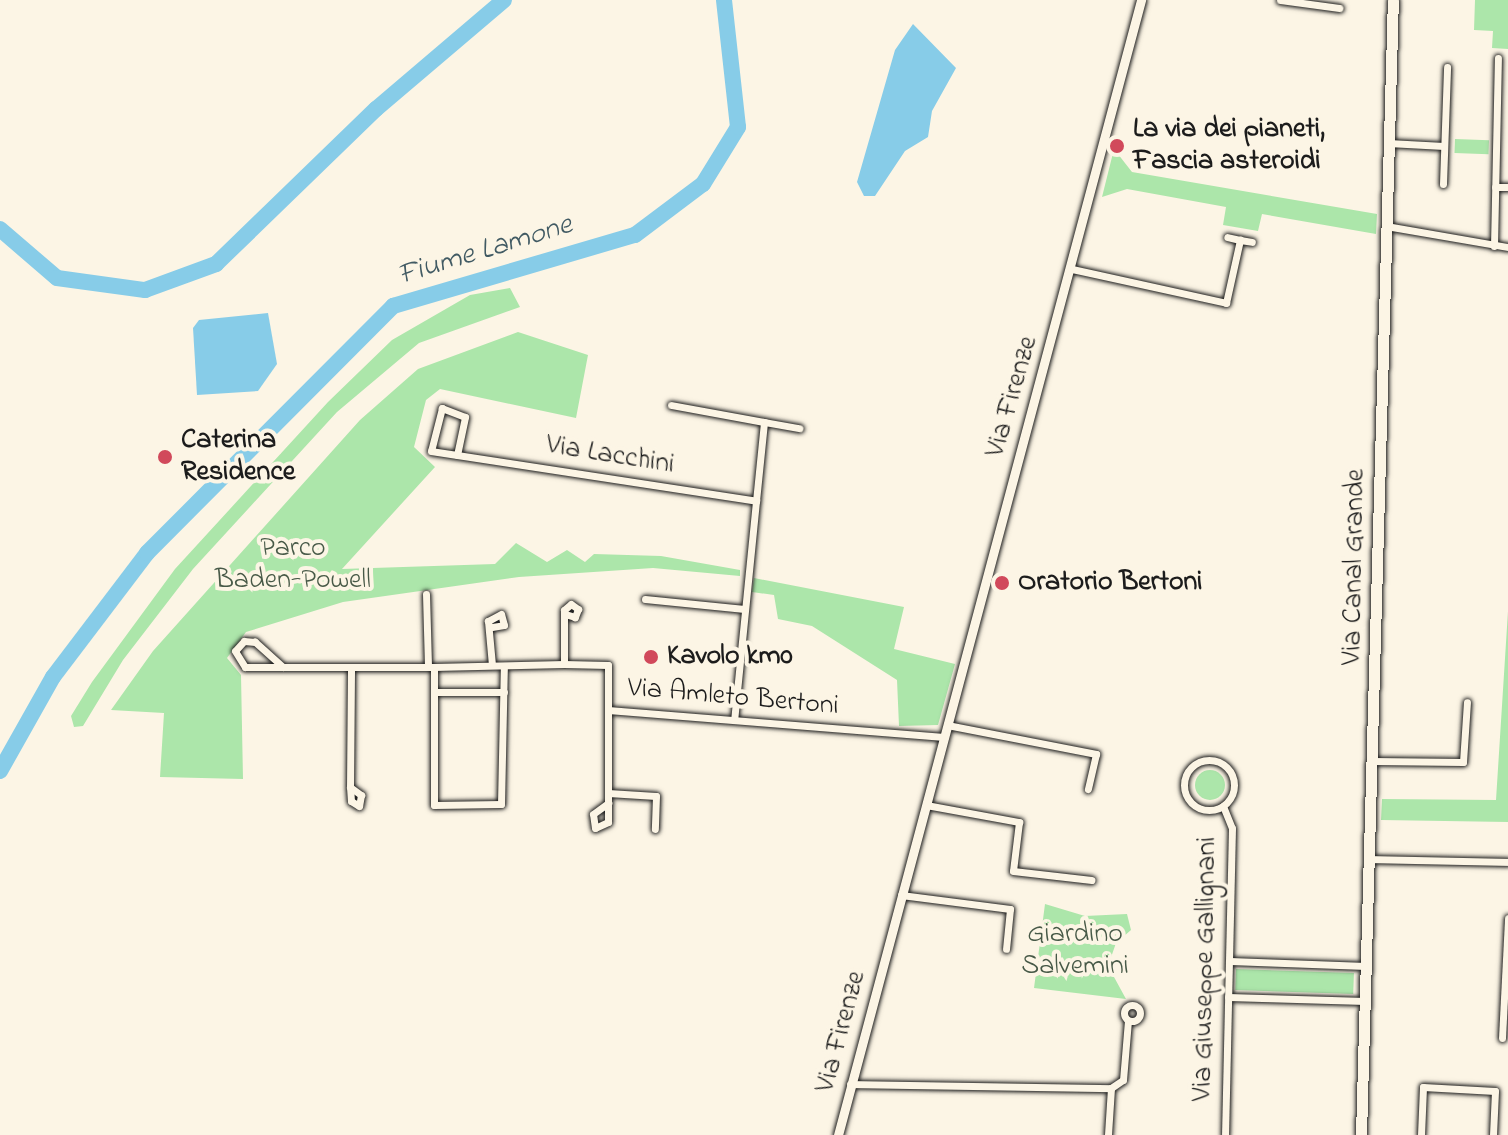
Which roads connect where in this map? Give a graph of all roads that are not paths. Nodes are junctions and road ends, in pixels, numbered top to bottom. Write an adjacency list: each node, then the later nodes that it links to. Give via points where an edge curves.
1 (1141, 0): 20 (street, Via Firenze)
2 (1280, 0): 4 (street)
3 (1393, 0): 9 (main road, Via Canal Grande)
4 (1339, 8)
5 (1498, 58): 7 (street)
6 (1447, 67): 10 (street)
7 (1496, 106): 8 (street); 12 (street)
8 (1508, 107)
9 (1388, 143): 10 (street); 14 (main road, Via Canal Grande)
10 (1444, 146): 11 (street)
11 (1443, 184)
12 (1495, 187): 13 (street); 18 (street)
13 (1508, 187)
14 (1386, 226): 18 (street); 44 (main road, Via Canal Grande)
15 (1227, 237): 16 (street)
16 (1240, 240): 17 (street); 20 (street, via 1226,303)
17 (1252, 242)
18 (1494, 246): 19 (street)
19 (1508, 247)
20 (1072, 269): 42 (street, Via Firenze)
21 (671, 405): 22 (street)
22 (764, 422): 23 (street); 25 (street)
23 (799, 428)
24 (457, 455): 24 (street, Via Lacchini, via 429,447 442,408 465,417); 25 (street, Via Lacchini)
25 (756, 501): 28 (street)
26 (426, 594): 36 (street)
27 (645, 599): 28 (street)
28 (745, 609): 41 (street)
29 (565, 614): 31 (street)
30 (492, 627): 32 (street)
31 (564, 664): 33 (street, Via Amleto Bertoni); 40 (street, Via Amleto Bertoni, via 608,665)
32 (492, 665): 33 (street, Via Amleto Bertoni); 36 (street, Via Amleto Bertoni)
33 (504, 666): 38 (street)
34 (283, 667): 34 (street, Via Amleto Bertoni, via 255,642 239,644 240,665); 35 (street, Via Amleto Bertoni)
35 (351, 667): 36 (street, Via Amleto Bertoni); 45 (street)
36 (431, 667): 37 (street)
37 (434, 692): 38 (street); 38 (street, via 434,805 501,804)
38 (504, 692)
39 (1467, 702): 44 (street, via 1463,762)
40 (608, 710): 41 (street, Via Amleto Bertoni); 47 (street)
41 (734, 720): 43 (street, Via Amleto Bertoni)
42 (947, 725): 43 (street, Via Firenze); 46 (street, via 1096,754)
43 (944, 737): 49 (street, Via Firenze)
44 (1373, 761): 52 (main road, Via Canal Grande)
45 (350, 787)
46 (1088, 789)
47 (608, 793): 48 (street); 51 (street, via 656,796)
48 (608, 803)
49 (926, 805): 54 (street, via 1019,822 1013,871); 55 (street, Via Firenze)
50 (1223, 806): 50 (street, Via Giuseppe Gallignani, via 1232,793 1227,768 1212,760 1196,764 1184,784 1188,799 1200,808); 58 (street, Via Giuseppe Gallignani, via 1232,828)
51 (655, 829)
52 (1370, 859): 53 (street); 59 (main road, Via Canal Grande)
53 (1508, 862)
54 (1091, 880)
55 (901, 895): 57 (street, via 1010,909); 64 (street, Via Firenze)
56 (1508, 918): 63 (street)
57 (1006, 949)
58 (1230, 961): 59 (street); 60 (street, Via Giuseppe Gallignani)
59 (1366, 966): 61 (main road, Via Canal Grande)
60 (1228, 997): 61 (street); 68 (street, Via Giuseppe Gallignani)
61 (1366, 1001): 69 (main road, Via Canal Grande)
62 (1128, 1021): 65 (street, via 1123,1080)
63 (1502, 1038)
64 (850, 1084): 65 (street); 66 (street, Via Firenze)
65 (1111, 1088): 67 (street)
66 (838, 1135)
67 (1108, 1135)
68 (1225, 1135)
69 (1361, 1135)
70 (1421, 1135): 71 (street, via 1423,1087 1495,1091)
71 (1493, 1135)

